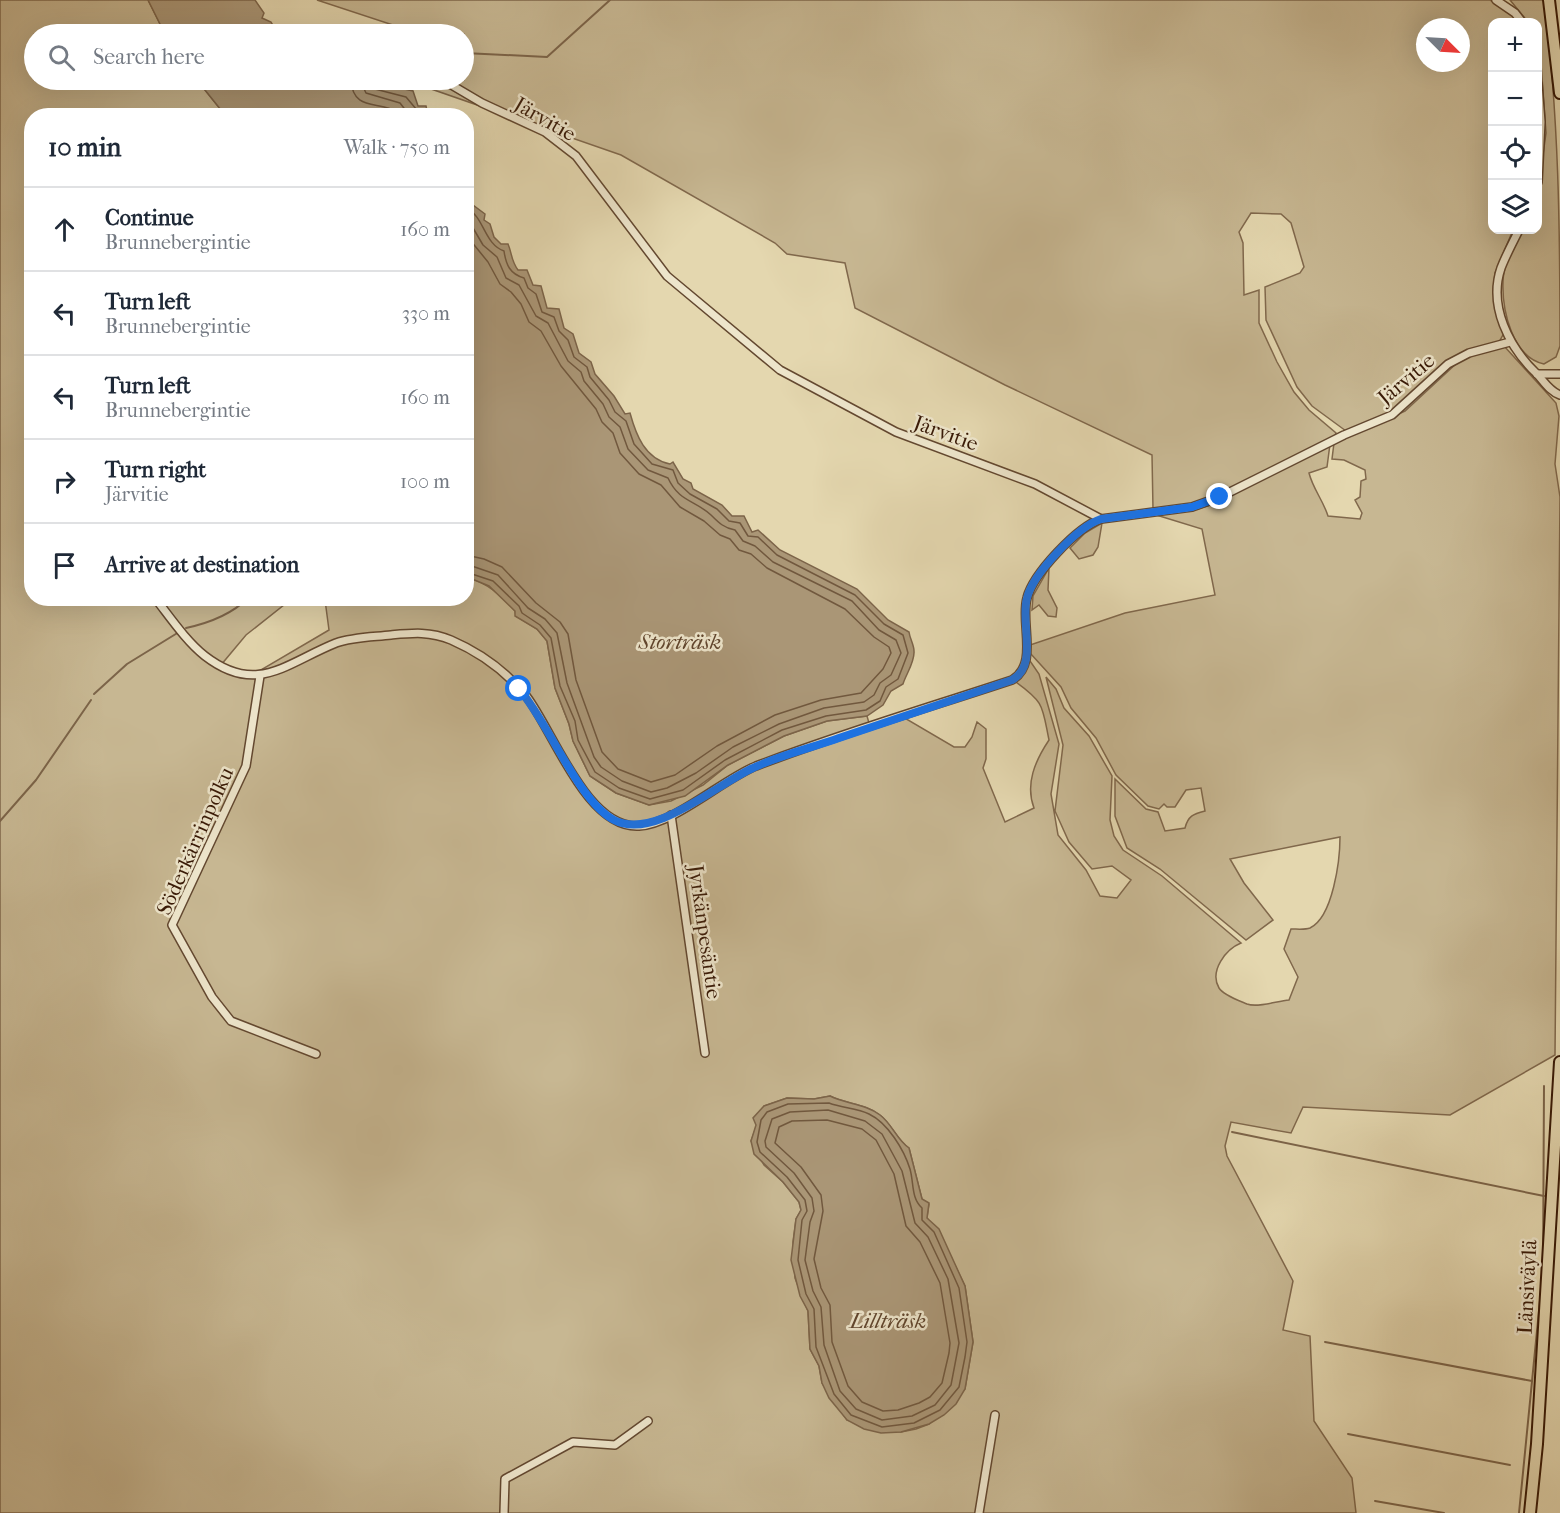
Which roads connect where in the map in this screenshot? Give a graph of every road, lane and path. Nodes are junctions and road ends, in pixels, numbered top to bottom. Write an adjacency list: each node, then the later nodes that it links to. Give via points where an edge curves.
1 (1496, 0): 3 (street)
2 (1549, 0): 5 (main road)
3 (1519, 18)
4 (460, 90): 13 (street, Järvitie, via 545,132 576,156 667,276 780,370 906,437 1035,484)
5 (1560, 93)
6 (1541, 126): 7 (street)
7 (1538, 180)
8 (1517, 234): 9 (street, via 1498,282 1500,313)
9 (1510, 342): 10 (street); 13 (street, Järvitie, via 1468,353 1448,364 1392,415 1220,497 1192,507)
10 (1537, 374): 11 (street); 12 (street)
11 (1560, 374)
12 (1560, 395)
13 (1101, 519): 16 (street, via 1077,534 1031,585 1024,614 1027,654 1017,677 754,767)
14 (162, 606): 15 (street, via 204,655 236,672)
15 (260, 676): 16 (street, via 338,642 411,632 437,634 480,655 511,679 528,698 593,802 607,816 637,826); 18 (street, Söderkärrinpolku, via 246,766 172,925 212,997 231,1021)
16 (671, 814): 17 (street, Jyrkänpesäntie)
17 (705, 1053)
18 (316, 1054)
19 (1560, 1062): 24 (main road, Länsiväylä)
20 (995, 1415): 23 (street)
21 (648, 1421): 22 (street, via 615,1445 573,1442 505,1479)
22 (504, 1513)
23 (979, 1513)
24 (1530, 1513)

